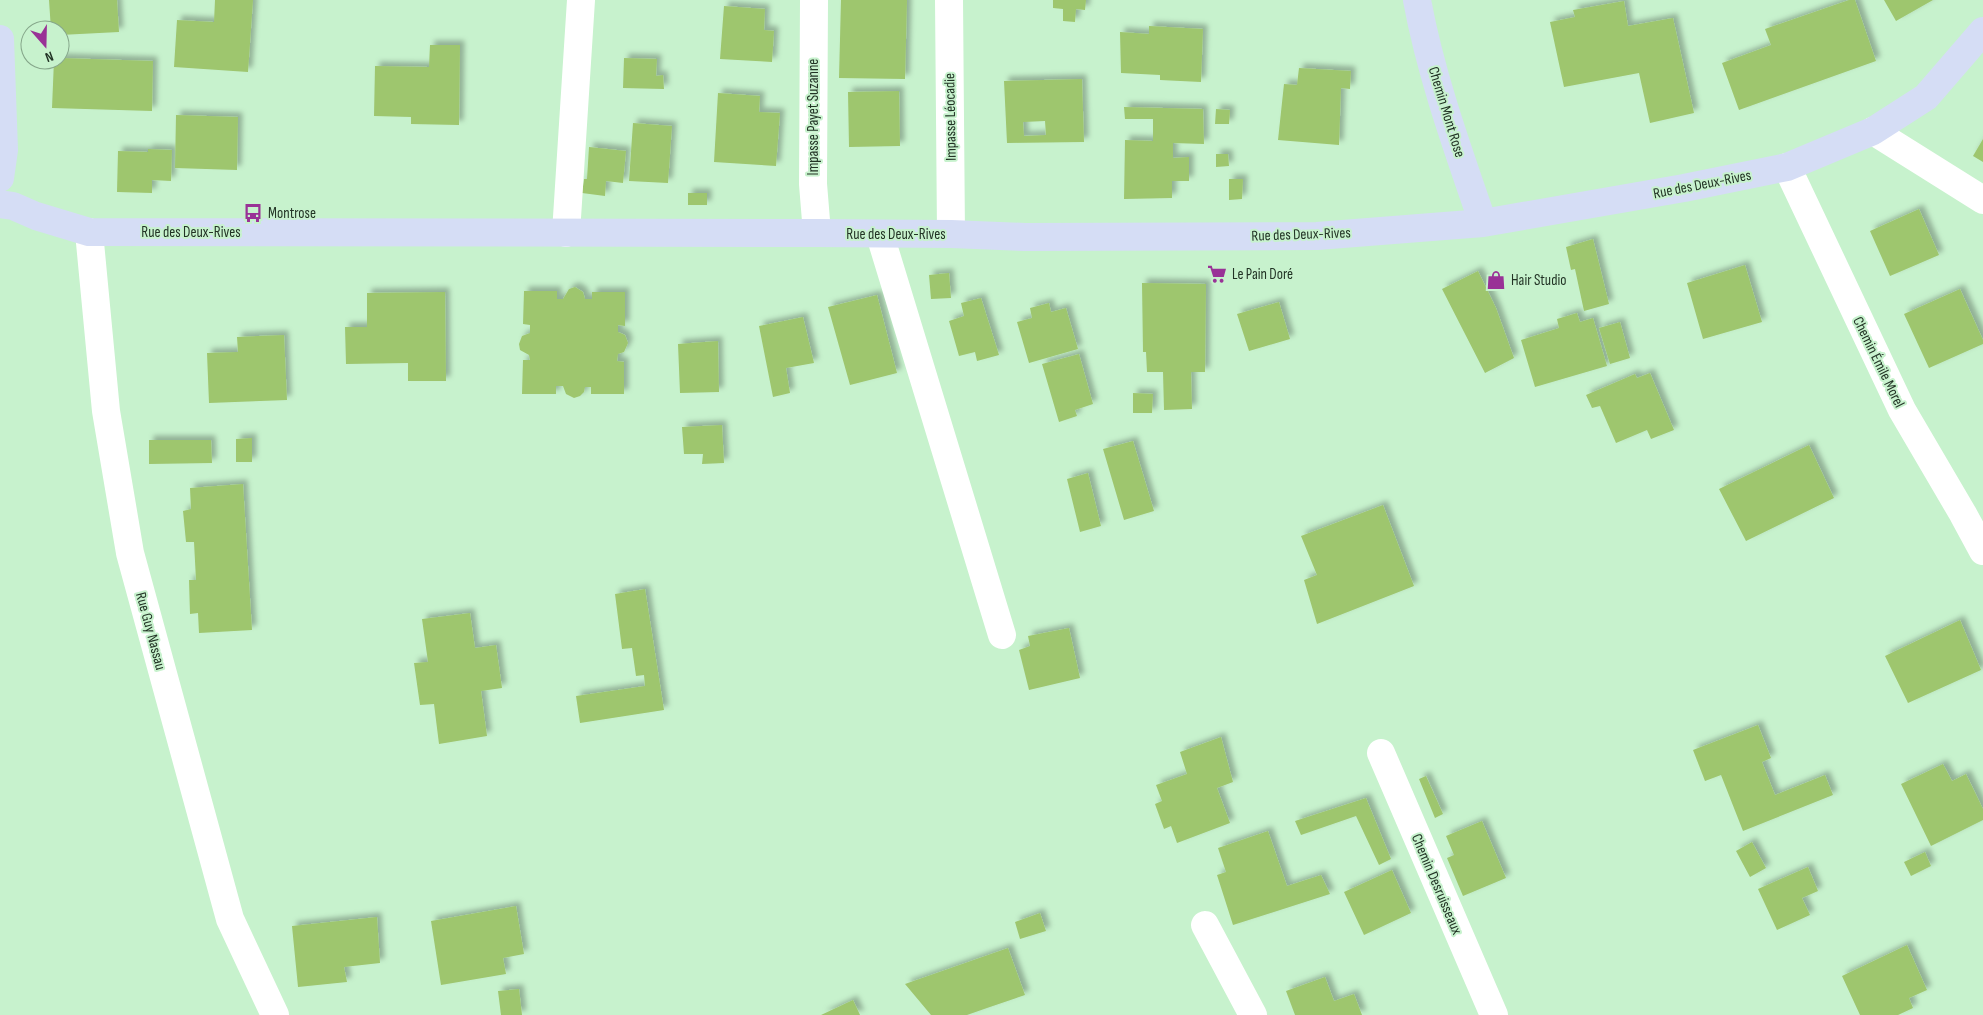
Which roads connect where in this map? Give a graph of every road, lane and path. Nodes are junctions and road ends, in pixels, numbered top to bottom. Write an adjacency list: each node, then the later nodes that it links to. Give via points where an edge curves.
1 (582, 0): 14 (street)
2 (814, 0): 15 (street, Impasse Payet Suzanne, via 813,184)
3 (948, 0): 16 (street, Impasse Léocadie)
4 (1417, 0): 12 (street, Chemin Mont Rose, via 1448,121)
5 (1983, 31): 7 (street, Rue des Deux-Rives, via 1926,98)
6 (0, 40): 9 (street, via 4,150)
7 (1874, 131): 8 (street, Rue des Deux-Rives); 10 (street)
8 (1787, 167): 12 (street, Rue des Deux-Rives); 18 (street, Chemin Émile Morel, via 1902,410)
9 (0, 178)
10 (1983, 200)
11 (0, 204): 13 (street, Rue des Deux-Rives)
12 (1482, 223): 16 (street, Rue des Deux-Rives, via 1317,236 1025,237)
13 (89, 232): 14 (street, Rue des Deux-Rives); 22 (street, Rue Guy Nassau, via 106,411 130,554 230,919)
14 (566, 233): 15 (street, Rue des Deux-Rives)
15 (817, 233): 17 (street, Rue des Deux-Rives)
16 (951, 234): 17 (street, Rue des Deux-Rives)
17 (880, 235): 19 (street)
18 (1983, 551)
19 (1002, 635)
20 (1381, 753): 24 (street, Chemin Desruisseaux)
21 (1205, 925): 23 (street)
22 (275, 1015)
23 (1253, 1015)
24 (1494, 1015)

